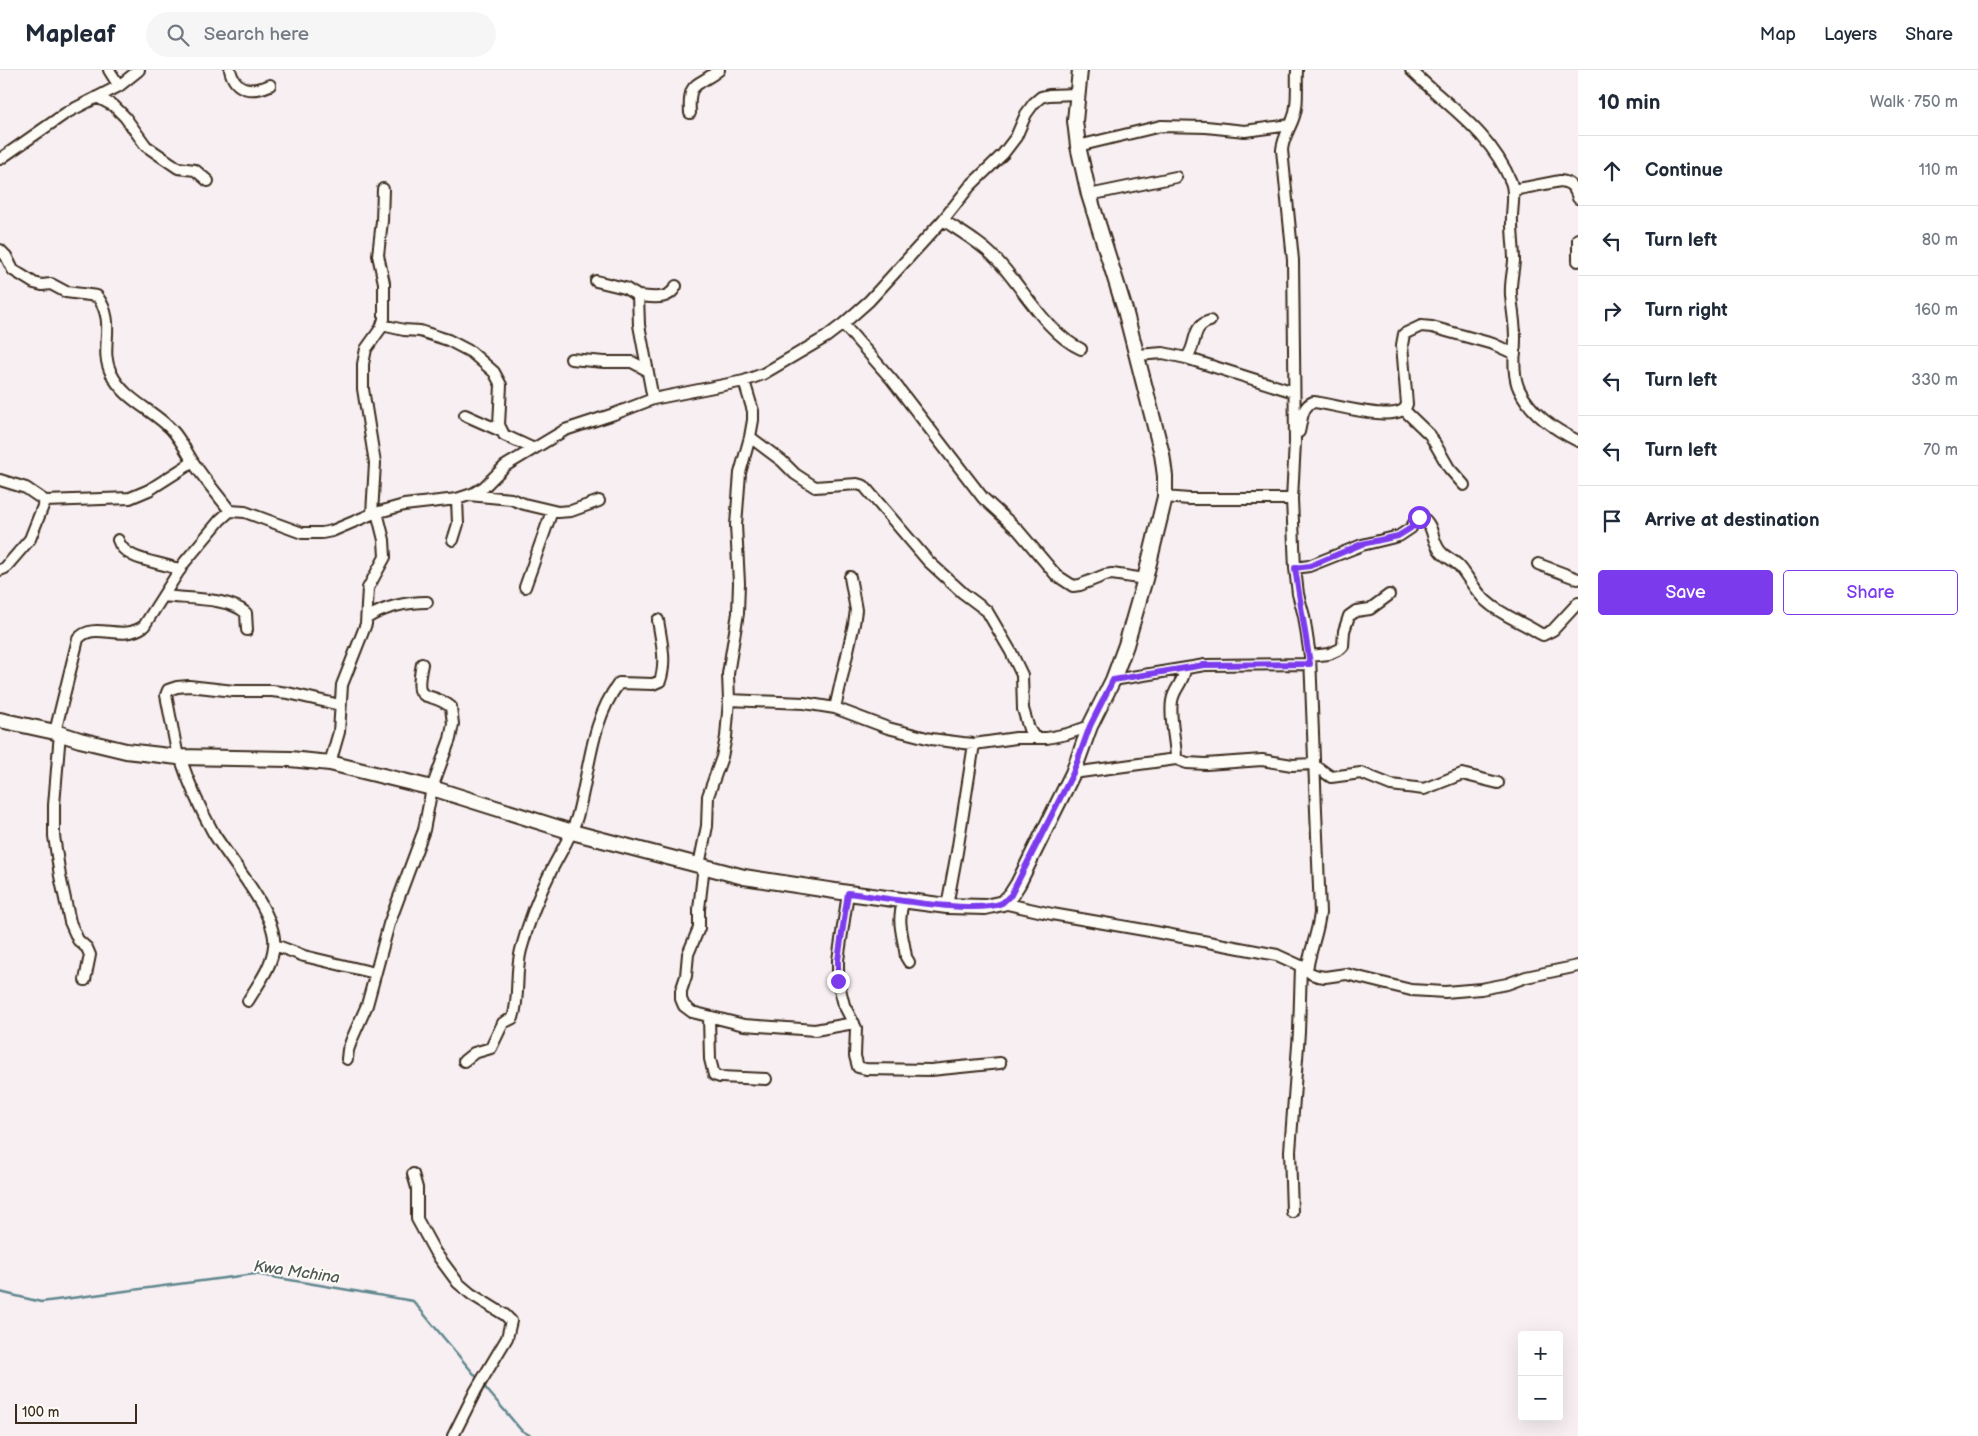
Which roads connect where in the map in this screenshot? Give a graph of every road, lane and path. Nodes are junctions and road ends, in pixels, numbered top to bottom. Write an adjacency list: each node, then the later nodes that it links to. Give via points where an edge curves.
1 (109, 70): 9 (street)
2 (139, 70): 9 (street)
3 (230, 70): 8 (street, via 235,82 243,89 254,90)
4 (719, 70): 12 (street, via 692,88)
5 (1080, 70): 10 (street)
6 (1296, 70): 13 (street, via 1296,106)
7 (1411, 70): 20 (street, via 1462,114 1494,149)
8 (270, 85)
9 (118, 86): 11 (street)
10 (1077, 94): 14 (street, via 1075,122); 23 (street, via 1049,95 1034,103 1003,154 970,186)
11 (98, 97): 15 (street, via 66,113); 18 (street, via 125,117 146,146 178,168 195,170)
12 (690, 113)
13 (1290, 125): 14 (street, via 1245,131 1162,126); 40 (street, via 1282,150 1293,260)
14 (1078, 146): 21 (street)
15 (0, 159)
16 (1176, 177): 21 (street)
17 (1573, 180): 20 (street); 22 (street, via 1572,186)
18 (208, 181)
19 (383, 189): 32 (street, via 378,254 384,283)
20 (1513, 190): 34 (street, via 1511,294)
21 (1089, 195): 35 (street)
22 (1578, 198)
23 (942, 220): 31 (street); 33 (street, via 996,258 1045,319 1066,340)
24 (1578, 239): 26 (street)
25 (0, 250): 49 (street, via 14,270 34,283 97,296 107,315 106,356 110,373 124,393 171,429)
26 (1578, 261)
27 (596, 281): 29 (street, via 625,288)
28 (676, 286): 29 (street, via 670,295 660,298)
29 (638, 296): 38 (street, via 639,325)
30 (1210, 321): 36 (street, via 1197,329)
31 (844, 324): 39 (street, via 782,364); 68 (street, via 892,380 983,498 1014,526 1056,574 1073,586 1112,574)
32 (382, 325): 44 (street, via 420,331 472,352 494,372 501,386); 60 (street, via 364,356 363,389 375,463)
33 (1081, 348)
34 (1515, 354): 42 (street, via 1432,327 1411,329 1404,334 1402,345 1407,404); 46 (street, via 1516,383 1524,396 1539,416)
35 (1137, 355): 36 (street, via 1163,353); 53 (street, via 1162,454)
36 (1186, 358): 40 (street)
37 (571, 359): 38 (street, via 632,362)
38 (647, 370): 41 (street)
39 (744, 381): 41 (street); 45 (street, via 752,411)
40 (1294, 392): 47 (street)
41 (653, 398): 48 (street, via 566,430)
42 (1404, 410): 47 (street, via 1397,414 1384,414 1313,402 1304,410); 51 (street, via 1430,435 1449,468)
43 (465, 416): 44 (street)
44 (501, 431): 48 (street, via 508,438)
45 (750, 437): 82 (street, via 740,473 736,525 738,605 728,674); 88 (street, via 800,479 815,487 864,486 928,561 987,611 1022,675 1023,709)
46 (1578, 441)
47 (1295, 442): 55 (street)
48 (532, 448): 52 (street, via 504,466 484,487)
49 (193, 462): 56 (street, via 130,498); 58 (street)
50 (0, 480): 56 (street, via 26,488)
51 (1464, 485)
52 (468, 495): 54 (street); 59 (street, via 511,499)
53 (1164, 497): 55 (street); 68 (street)
54 (457, 499): 60 (street, via 404,505); 62 (street, via 458,524)
55 (1292, 499): 64 (street)
56 (45, 501): 65 (street, via 30,539)
57 (599, 501): 59 (street, via 571,510)
58 (230, 511): 60 (street, via 245,512 302,533 332,531); 66 (street)
59 (552, 511): 70 (street)
60 (375, 513): 75 (street, via 384,540 385,557 368,588)
61 (118, 540): 66 (street, via 130,555)
62 (453, 540)
63 (1538, 564): 69 (street)
64 (1295, 568): 74 (street, via 1310,566 1362,544 1398,536 1421,517 1428,522 1442,553 1459,565 1486,601 1539,633 1543,635 1553,630); 78 (street)
65 (0, 570)
66 (180, 570): 72 (street)
67 (850, 577): 84 (street, via 856,610)
68 (1145, 579): 81 (street)
69 (1578, 579)
70 (525, 588)
71 (1389, 595): 78 (street, via 1370,609 1356,611 1349,616 1340,649)
72 (164, 596): 77 (street, via 235,606 246,613); 87 (street, via 151,618 137,631 127,634 91,630 78,639)
73 (428, 602): 75 (street, via 388,608)
74 (1578, 603)
75 (367, 618): 83 (street, via 345,675)
76 (658, 620): 97 (street, via 663,652 660,682 619,683 609,698 590,752)
77 (247, 630)
78 (1310, 660): 80 (street); 93 (street)
79 (422, 664): 96 (street, via 418,681 421,694 449,705 453,712 450,739)
80 (1185, 668): 81 (street); 91 (street, via 1182,683 1172,700)
81 (1113, 680): 86 (street)
82 (729, 700): 84 (street, via 804,703); 98 (street, via 722,757 708,796)
83 (340, 705): 90 (street, via 288,693 189,686 172,688 166,695); 92 (street, via 339,732)
84 (835, 708): 89 (street, via 888,728 931,739)
85 (0, 720): 87 (street)
86 (1090, 726): 88 (street, via 1060,735); 94 (street)
87 (58, 732): 90 (street, via 126,751); 108 (street, via 54,836 70,922 90,955)
88 (1034, 737): 89 (street)
89 (974, 744): 102 (street)
90 (179, 757): 92 (street, via 290,758); 103 (street, via 196,801 260,903 272,929)
91 (1176, 760): 93 (street, via 1206,764 1262,760 1292,765); 94 (street)
92 (330, 763): 96 (street)
93 (1313, 764): 95 (street, via 1331,777 1361,773 1391,785 1410,788 1424,789 1462,774); 106 (street, via 1320,913)
94 (1073, 773): 101 (street, via 1018,884)
95 (1498, 783)
96 (432, 788): 97 (street); 107 (street, via 424,830 389,924)
97 (572, 832): 98 (street); 113 (street, via 544,887 521,950 513,1018 503,1023 491,1048 474,1053)
98 (702, 865): 99 (street, via 744,876); 110 (street, via 699,928 688,954 680,996 688,1010)
99 (848, 893): 100 (street); 111 (street, via 838,981 844,1005)
100 (904, 900): 102 (street); 104 (street, via 899,921)
101 (1003, 902): 102 (street, via 985,906); 106 (street, via 1277,955)
102 (947, 906)
103 (275, 945): 107 (street, via 304,956); 109 (street, via 270,965)
104 (909, 962)
105 (1578, 966): 106 (street, via 1507,984 1445,992 1411,990 1346,974 1318,976)
106 (1304, 968): 117 (street, via 1290,1151)
107 (375, 973): 112 (street)
108 (85, 980)
109 (248, 1001)
110 (710, 1017): 111 (street, via 744,1025 787,1029 815,1030); 115 (street, via 710,1059 714,1075)
111 (854, 1023): 114 (street, via 856,1063 862,1069 931,1070)
112 (347, 1059)
113 (464, 1061)
114 (1000, 1063)
115 (766, 1079)
116 (413, 1174): 118 (street, via 417,1188 417,1219 434,1252 458,1283 511,1321 507,1338)
117 (1292, 1212)
118 (453, 1436)

